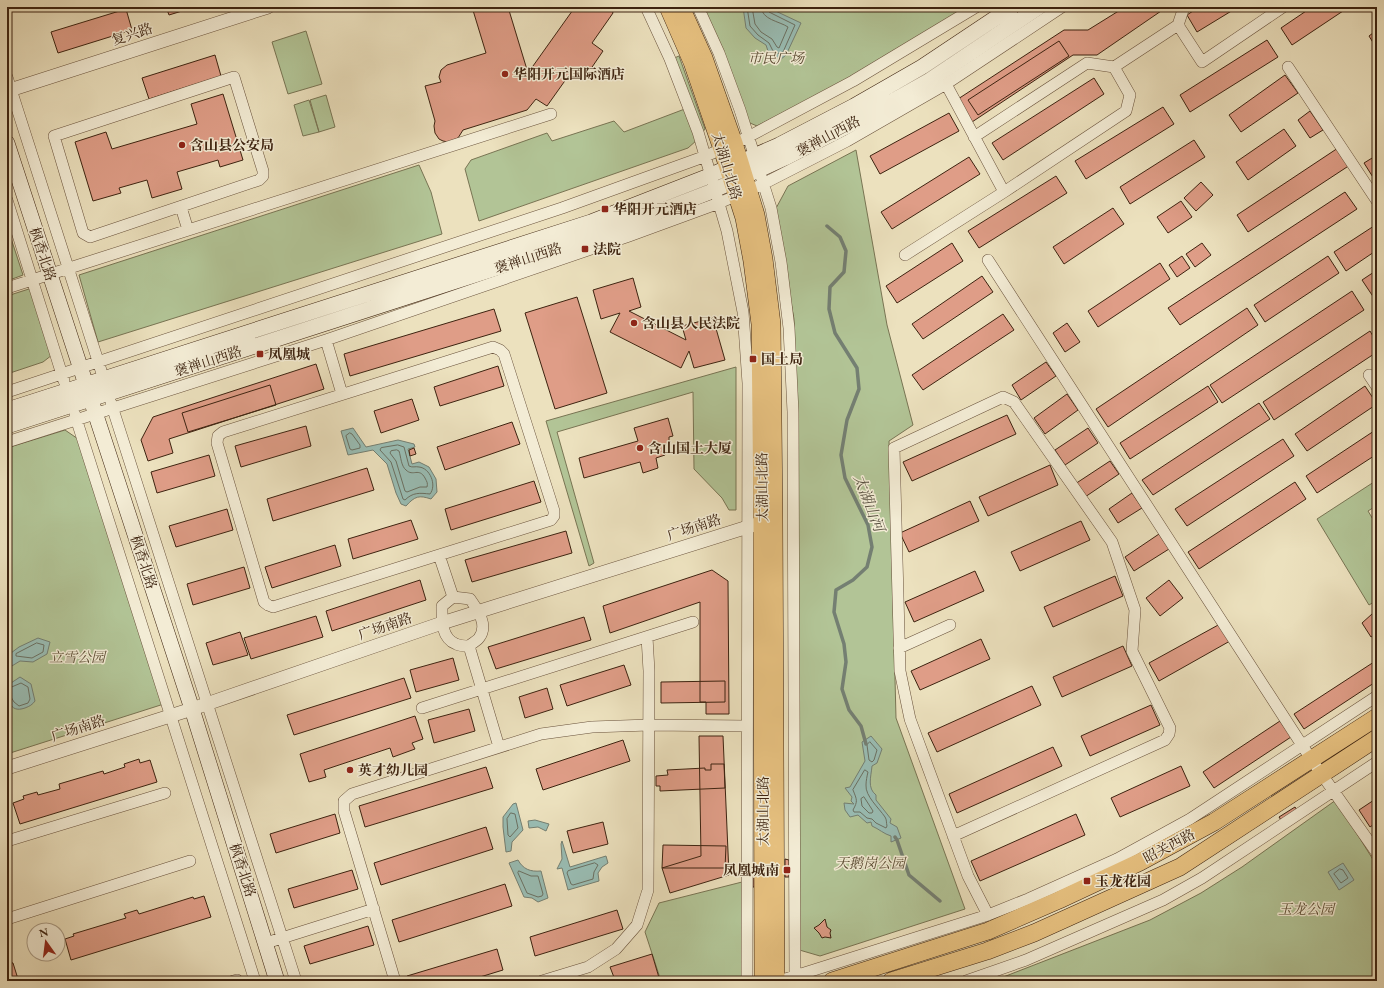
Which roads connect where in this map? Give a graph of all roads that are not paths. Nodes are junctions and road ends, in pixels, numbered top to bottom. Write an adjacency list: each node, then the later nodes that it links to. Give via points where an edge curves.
1 (268, 7): 17 (street, 复兴路)
2 (646, 7): 22 (street, via 670,59)
3 (668, 7): 21 (main road, 太湖山北路, via 692,62)
4 (681, 7): 21 (main road, 太湖山北路, via 704,58)
5 (698, 7): 21 (street, via 719,53)
6 (976, 7): 21 (street, via 853,81)
7 (1012, 7): 24 (main road, 褒禅山西路, via 922,67 779,145)
8 (1039, 7): 24 (main road, 褒禅山西路, via 930,80 861,119)
9 (1062, 7): 16 (street)
10 (1184, 7): 12 (street)
11 (1283, 7): 12 (street, via 1202,62)
12 (1178, 25): 13 (street)
13 (1114, 67): 19 (street, via 1087,63); 25 (street, via 1130,95 1126,111)
14 (1288, 67): 28 (street)
15 (7, 77): 17 (street)
16 (946, 84): 19 (street); 24 (street, via 847,141)
17 (9, 91): 33 (street)
18 (551, 114): 30 (street)
19 (974, 137): 25 (street)
20 (7, 143): 34 (main road, 枫香北路)
21 (735, 143): 22 (street); 24 (main road, 太湖山北路); 24 (street)
22 (706, 156): 23 (street); 38 (street, via 562,208)
23 (711, 175): 24 (main road, 褒禅山西路); 26 (street); 42 (main road, 褒禅山西路, via 591,222)
24 (745, 176): 26 (main road, 褒禅山西路); 55 (main road, 太湖山北路, via 763,252 772,324); 93 (street, via 771,208 789,328 793,412)
25 (1004, 192): 31 (street)
26 (717, 197): 37 (street, via 629,236); 46 (main road, 褒禅山西路); 55 (street, via 727,231 743,312)
27 (7, 200): 35 (street)
28 (1377, 201)
29 (181, 207): 29 (street, via 259,180 263,176 234,76 54,136 83,233 90,237); 30 (street)
30 (188, 230): 33 (street)
31 (905, 255)
32 (988, 260): 75 (street)
33 (68, 268): 34 (street); 38 (street)
34 (49, 274): 35 (street); 39 (main road, 枫香北路)
35 (32, 280): 36 (street); 40 (street)
36 (7, 288)
37 (326, 340): 47 (street); 49 (street)
38 (98, 363): 39 (street); 42 (street)
39 (81, 369): 40 (street); 45 (main road, 枫香北路)
40 (62, 375): 44 (street); 48 (street)
41 (1369, 375): 43 (street)
42 (103, 379): 45 (main road, 褒禅山西路); 46 (street)
43 (1377, 387)
44 (7, 392)
45 (88, 392): 46 (main road, 褒禅山西路); 48 (main road, 褒禅山西路); 51 (main road, 枫香北路)
46 (108, 393): 49 (street)
47 (342, 394): 56 (street, via 493,347 504,354 554,516 551,520); 56 (street, via 223,432 218,436 217,443 264,602 273,606)
48 (70, 398): 50 (main road, 褒禅山西路); 52 (street); 53 (main road, 褒禅山西路)
49 (113, 409): 51 (street); 67 (street)
50 (7, 410)
51 (96, 414): 52 (street); 69 (main road, 枫香北路)
52 (77, 420): 54 (street); 70 (street)
53 (7, 426)
54 (7, 442)
55 (761, 522): 58 (street, 广场南路); 73 (street); 101 (main road, 太湖山北路); 102 (main road, 太湖山北路)
56 (439, 555): 57 (street)
57 (453, 597): 58 (street, via 470,599); 60 (street, via 442,606)
58 (479, 612): 60 (street, 广场南路); 63 (street, via 482,632)
59 (693, 622): 62 (street)
60 (442, 624): 63 (street, via 446,636 456,644); 67 (street, 广场南路)
61 (950, 625): 64 (street)
62 (647, 638): 65 (street); 72 (street)
63 (469, 646): 65 (street)
64 (899, 648): 83 (street, via 900,671 910,719); 83 (street, via 894,448 1003,397 1014,402 1112,542 1135,610 1132,651 1170,728 1165,740)
65 (482, 689): 68 (street); 76 (street)
66 (1377, 696): 75 (street)
67 (207, 704): 69 (street, 广场南路); 91 (street)
68 (422, 708)
69 (192, 709): 70 (street, 广场南路); 92 (main road, 枫香北路)
70 (171, 716): 79 (street, 广场南路); 95 (street)
71 (1377, 717): 77 (main road, 昭关西路)
72 (649, 725): 73 (street); 76 (street, via 592,727 541,734); 99 (street, via 648,890 637,925 616,949 588,966)
73 (747, 726): 100 (street)
74 (1377, 738): 80 (main road, 昭关西路)
75 (1302, 745): 77 (street); 88 (street, via 1190,819)
76 (499, 747): 87 (street, via 352,794 344,801 344,811)
77 (1311, 759): 80 (street); 88 (main road, 昭关西路, via 1214,822 1140,862)
78 (1377, 762): 81 (street)
79 (7, 768)
80 (1321, 774): 81 (street); 105 (main road, 昭关西路, via 1180,866 1034,933 987,951)
81 (1333, 791): 85 (street); 94 (street, via 1202,878 1163,900)
82 (165, 793): 84 (street)
83 (954, 836): 89 (street, via 968,876)
84 (8, 840)
85 (1377, 853)
86 (190, 861): 90 (street)
87 (374, 909): 91 (street); 98 (street)
88 (1016, 911): 89 (street); 104 (main road, 昭关西路, via 988,931)
89 (988, 915): 93 (street)
90 (7, 920)
91 (282, 938): 92 (street); 97 (street)
92 (266, 943): 96 (main road, 枫香北路)
93 (795, 978): 103 (street)
94 (979, 979): 106 (street)
95 (255, 981)
96 (278, 981)
97 (296, 981)
98 (395, 981)
99 (542, 981)
100 (747, 981)
101 (763, 981)
102 (776, 981)
103 (779, 981)
104 (832, 981)
105 (891, 981)
106 (966, 981)

